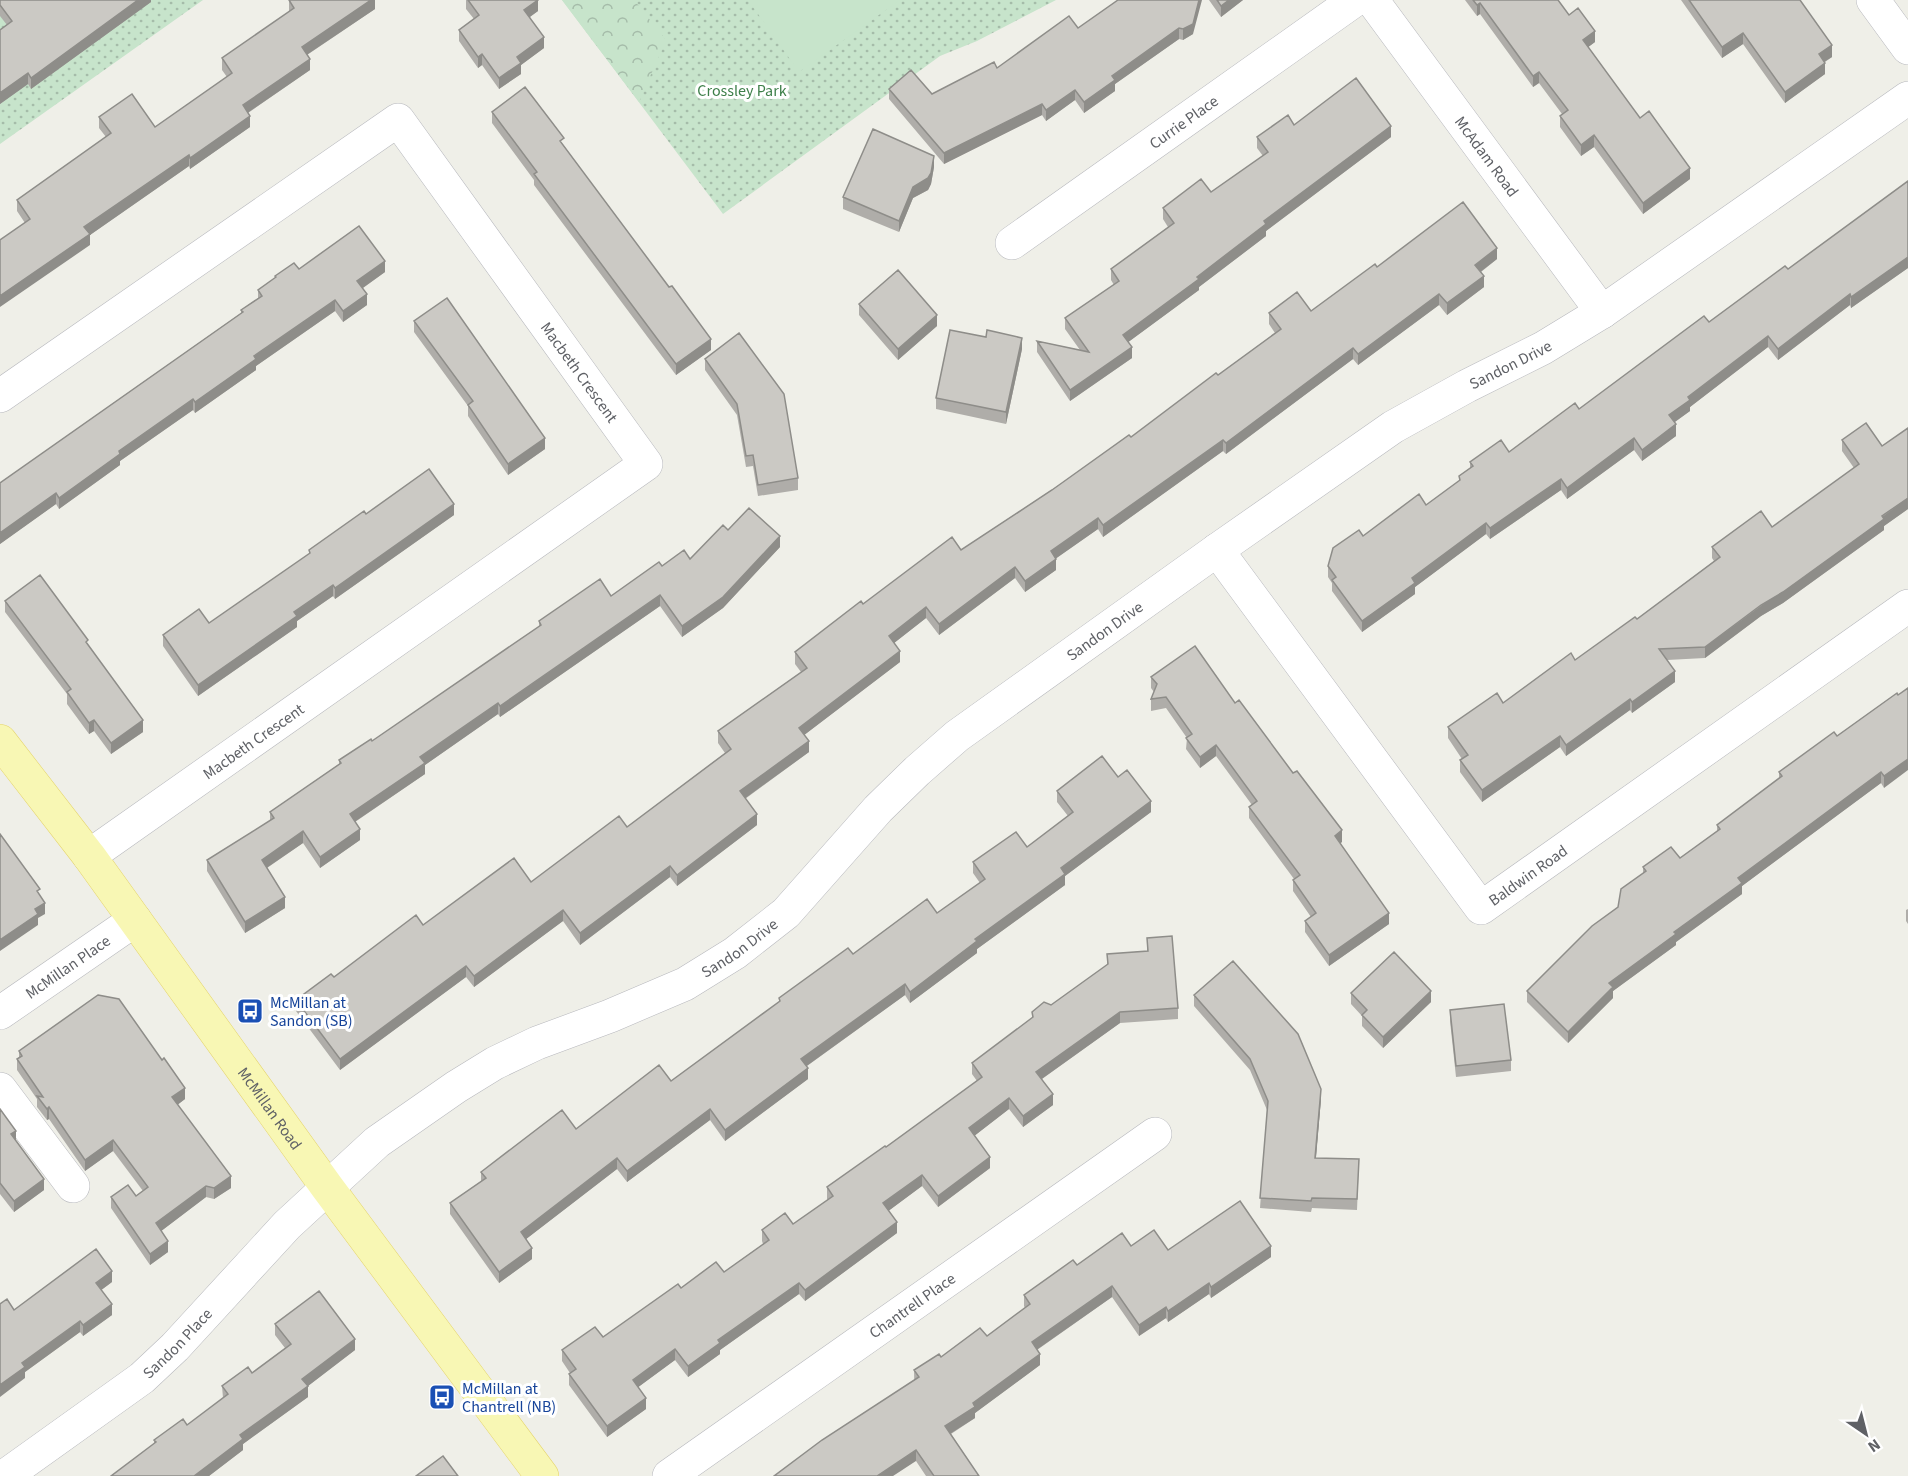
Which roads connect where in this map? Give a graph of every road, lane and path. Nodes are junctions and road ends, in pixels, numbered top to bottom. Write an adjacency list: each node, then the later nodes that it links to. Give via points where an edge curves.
1 (1355, 0): 6 (street, Currie Place)
2 (1372, 0): 7 (street, McAdam Road)
3 (1873, 0): 4 (street)
4 (1908, 48)
5 (1908, 98): 7 (street, Sandon Drive)
6 (1012, 243)
7 (1602, 312): 9 (street, Sandon Drive, via 1543,348 1393,427)
8 (0, 396): 12 (street, Macbeth Crescent, via 399,120 646,464)
9 (1217, 550): 10 (street, Baldwin Road, via 1481,908); 18 (street, Sandon Drive, via 957,736 878,809 786,913 735,953 685,984 537,1042 495,1063 377,1142)
10 (1908, 606)
11 (0, 741): 12 (main road, McMillan Road)
12 (89, 856): 13 (main road, McMillan Road)
13 (135, 920): 14 (street, McMillan Place); 18 (main road, McMillan Road)
14 (0, 1014)
15 (0, 1089): 17 (street)
16 (1155, 1134): 21 (street, Chantrell Place)
17 (73, 1186)
18 (327, 1186): 19 (street, Sandon Place, via 142,1378); 20 (main road, McMillan Road)
19 (5, 1476)
20 (542, 1476)
21 (669, 1476)

